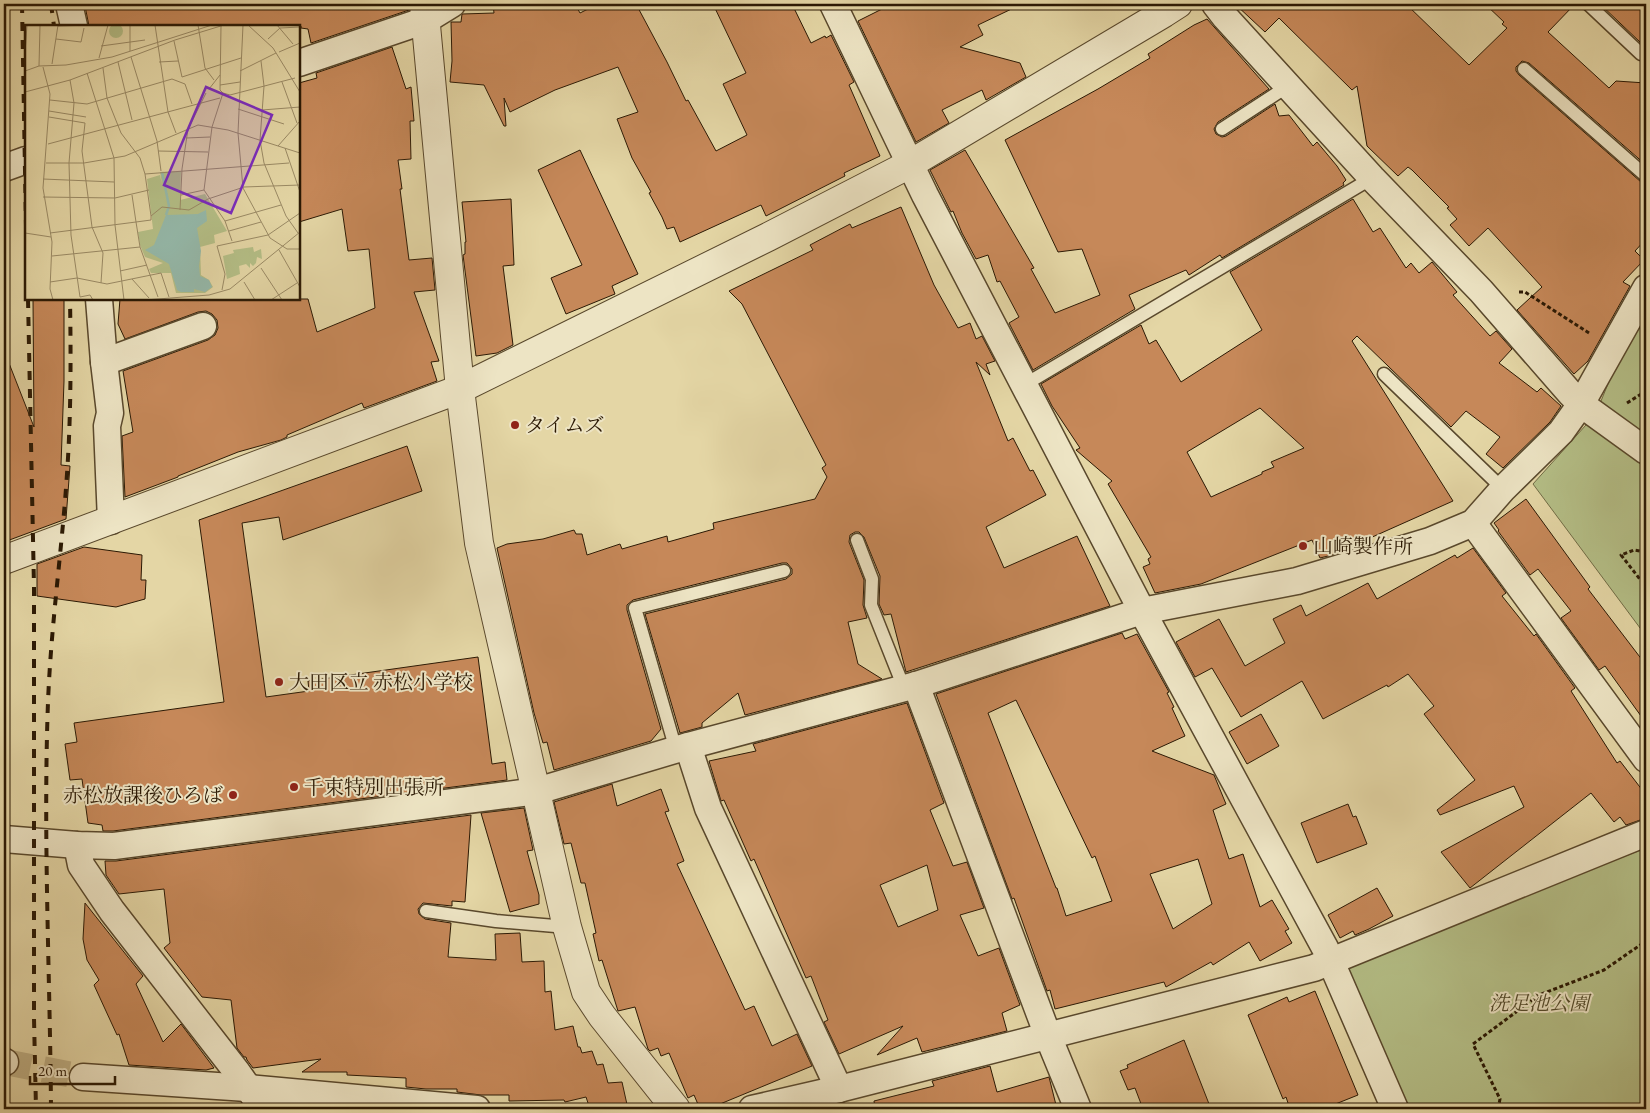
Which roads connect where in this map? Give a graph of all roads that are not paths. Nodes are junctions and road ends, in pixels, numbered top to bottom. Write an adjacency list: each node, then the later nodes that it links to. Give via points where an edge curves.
1 (70, 4): 8 (street)
2 (452, 4): 7 (street)
3 (833, 4): 15 (street)
4 (1178, 4): 15 (street)
5 (1215, 4): 12 (street)
6 (1588, 4): 9 (lane, via 1641,54)
7 (425, 12): 10 (street); 25 (street)
8 (74, 25)
9 (1646, 48)
10 (300, 63)
11 (1524, 69): 17 (lane)
12 (1288, 86): 13 (lane); 18 (street)
13 (1222, 130)
14 (25, 160): 16 (street)
15 (910, 164): 24 (street); 25 (street)
16 (4, 168)
17 (1646, 176)
18 (1372, 178): 24 (lane); 26 (street, via 1481,291)
19 (1646, 288): 26 (street)
20 (99, 300): 22 (street)
21 (203, 326): 22 (street)
22 (104, 362): 29 (street, via 110,414 107,426)
23 (1384, 374): 28 (lane)
24 (1024, 385): 34 (street)
25 (460, 389): 29 (street); 38 (street, via 479,543)
26 (1581, 404): 27 (street); 28 (street, via 1562,432)
27 (1646, 451)
28 (1503, 488): 30 (street)
29 (111, 520): 32 (street)
30 (1473, 523): 34 (street, via 1430,541 1297,581); 37 (street)
31 (857, 540): 35 (lane, via 872,579 871,605)
32 (4, 560)
33 (784, 571): 36 (lane, via 635,608)
34 (1142, 611): 35 (street); 44 (street)
35 (910, 686): 36 (street); 45 (street)
36 (682, 748): 38 (street); 48 (street)
37 (1646, 758)
38 (537, 791): 41 (street, via 114,846); 43 (street)
39 (1646, 833): 44 (street)
40 (4, 839): 41 (street)
41 (77, 845): 47 (street, via 81,865 112,911)
42 (426, 911): 43 (lane)
43 (567, 927): 51 (street, via 586,992)
44 (1330, 961): 45 (street, via 1314,968); 54 (street)
45 (1048, 1036): 48 (street); 53 (street)
46 (83, 1077): 47 (street)
47 (247, 1088): 49 (street); 50 (street)
48 (839, 1089): 52 (street)
49 (263, 1109)
50 (477, 1109)
51 (676, 1109)
52 (752, 1109)
53 (1078, 1109)
54 (1395, 1109)

